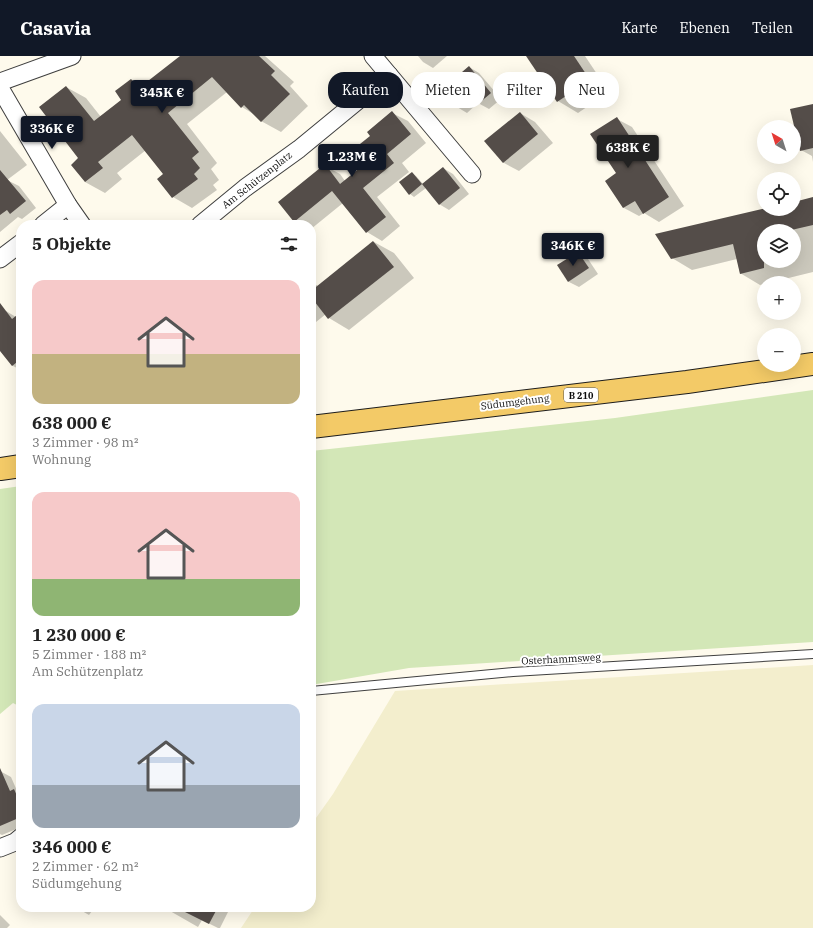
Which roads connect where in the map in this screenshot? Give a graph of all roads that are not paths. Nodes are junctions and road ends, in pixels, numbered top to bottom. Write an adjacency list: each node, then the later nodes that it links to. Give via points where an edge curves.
1 (72, 56): 4 (street)
2 (373, 56): 3 (street)
3 (386, 72)
4 (0, 82)
5 (0, 88): 9 (street)
6 (403, 92): 8 (street)
7 (348, 108): 12 (street, Am Schützenplatz)
8 (472, 174)
9 (68, 205): 10 (street); 11 (street)
10 (49, 220)
11 (78, 220)
12 (206, 220)
13 (16, 247): 14 (street)
14 (0, 259)
15 (813, 364): 16 (main road, Südumgehung / B 210)
16 (316, 427)
17 (16, 467): 18 (main road)
18 (0, 469)
19 (813, 654): 20 (lane, Osterhammsweg, via 513,672)
20 (316, 691)
21 (16, 841): 22 (street)
22 (0, 848)

